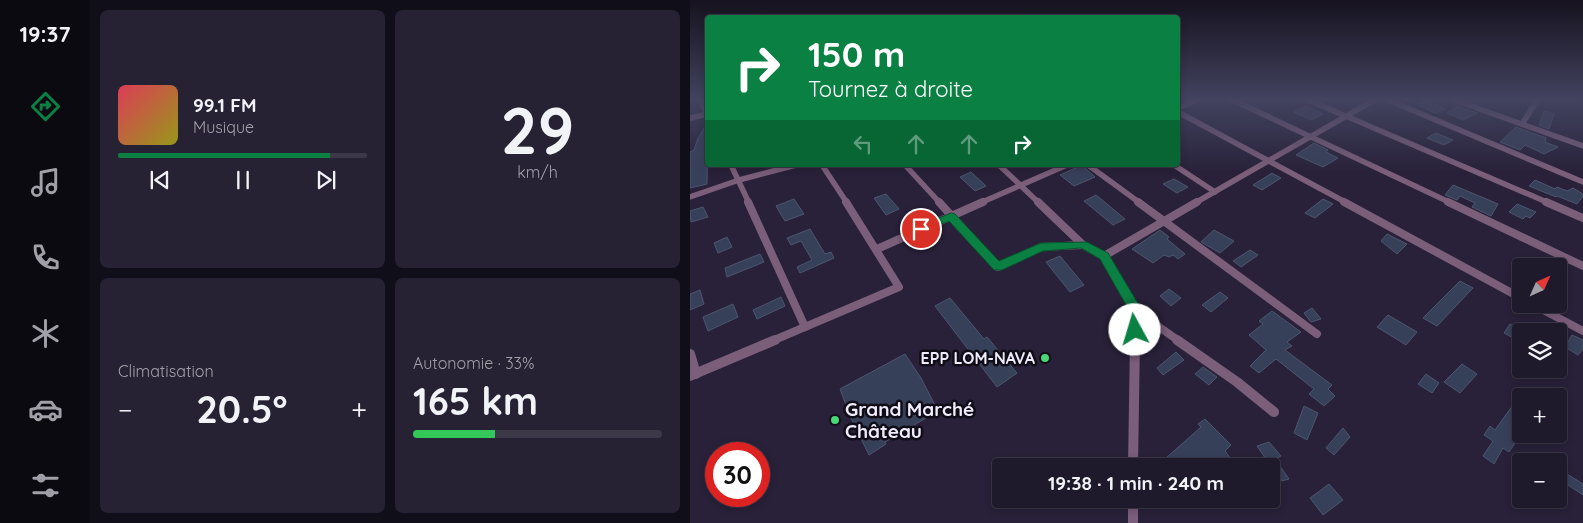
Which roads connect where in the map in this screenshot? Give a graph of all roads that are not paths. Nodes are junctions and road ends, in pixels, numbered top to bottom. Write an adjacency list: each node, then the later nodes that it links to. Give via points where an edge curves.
1 (1199, 123): 9 (street)
2 (1282, 123): 7 (street)
3 (1334, 123): 7 (street)
4 (1363, 123): 24 (street)
5 (1444, 123): 19 (street)
6 (1522, 124): 8 (street)
7 (1311, 137): 9 (street); 29 (street)
8 (1583, 146)
9 (1269, 161): 21 (street); 30 (street)
10 (732, 167): 18 (street)
11 (788, 167): 18 (street)
12 (823, 167): 27 (street)
13 (907, 167): 23 (street)
14 (1001, 167): 20 (street)
15 (1063, 167): 20 (street)
16 (1091, 167): 25 (street)
17 (1177, 167): 21 (street)
18 (739, 180): 22 (street); 33 (street)
19 (1583, 182)
20 (1023, 186): 23 (street); 26 (street)
21 (1215, 192): 25 (street)
22 (690, 197)
23 (951, 216): 26 (street, via 998,267 1041,247); 27 (street)
24 (1583, 218)
25 (1162, 221): 28 (street); 35 (street)
26 (1083, 244): 28 (street)
27 (877, 249): 33 (street, via 899,287)
28 (1104, 256): 31 (street)
29 (1583, 266)
30 (1512, 293)
31 (1135, 310): 38 (street); 39 (street)
32 (1549, 313): 34 (street)
33 (805, 327): 37 (street)
34 (1583, 331)
35 (1317, 334)
36 (690, 354): 37 (street)
37 (693, 375)
38 (1274, 412)
39 (1133, 458)
40 (1133, 508): 41 (street)
41 (1133, 523)

